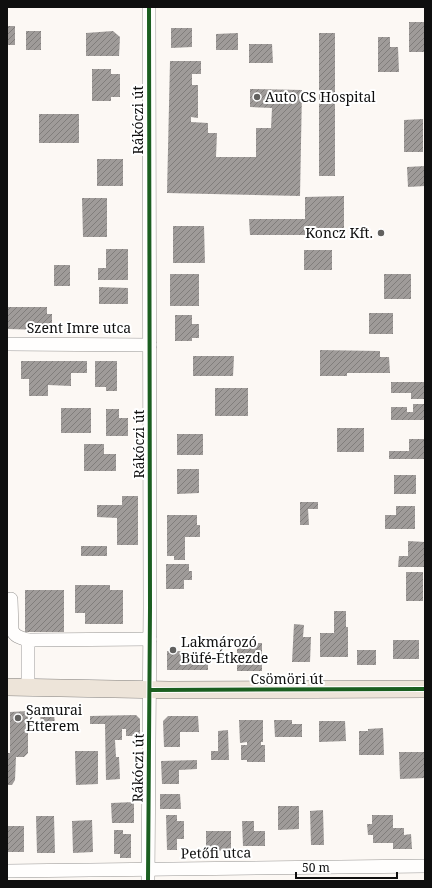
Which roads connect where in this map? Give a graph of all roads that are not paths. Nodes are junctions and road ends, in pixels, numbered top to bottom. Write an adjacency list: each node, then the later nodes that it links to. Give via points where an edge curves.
1 (149, 7): 3 (street, Rákóczi út)
2 (7, 344): 3 (street, Szent Imre utca)
3 (150, 345): 5 (street, Rákóczi út)
4 (11, 599): 6 (street, via 12,630 20,638)
5 (150, 639): 6 (street); 9 (street, Rákóczi út)
6 (28, 640): 8 (street)
7 (7, 687): 8 (main road, Csömöri út)
8 (28, 687): 9 (main road, Csömöri út)
9 (150, 690): 10 (main road, Csömöri út); 13 (street, Rákóczi út)
10 (425, 690)
11 (425, 866): 13 (street, Petőfi utca)
12 (7, 871): 13 (street, Petőfi utca)
13 (148, 876)

